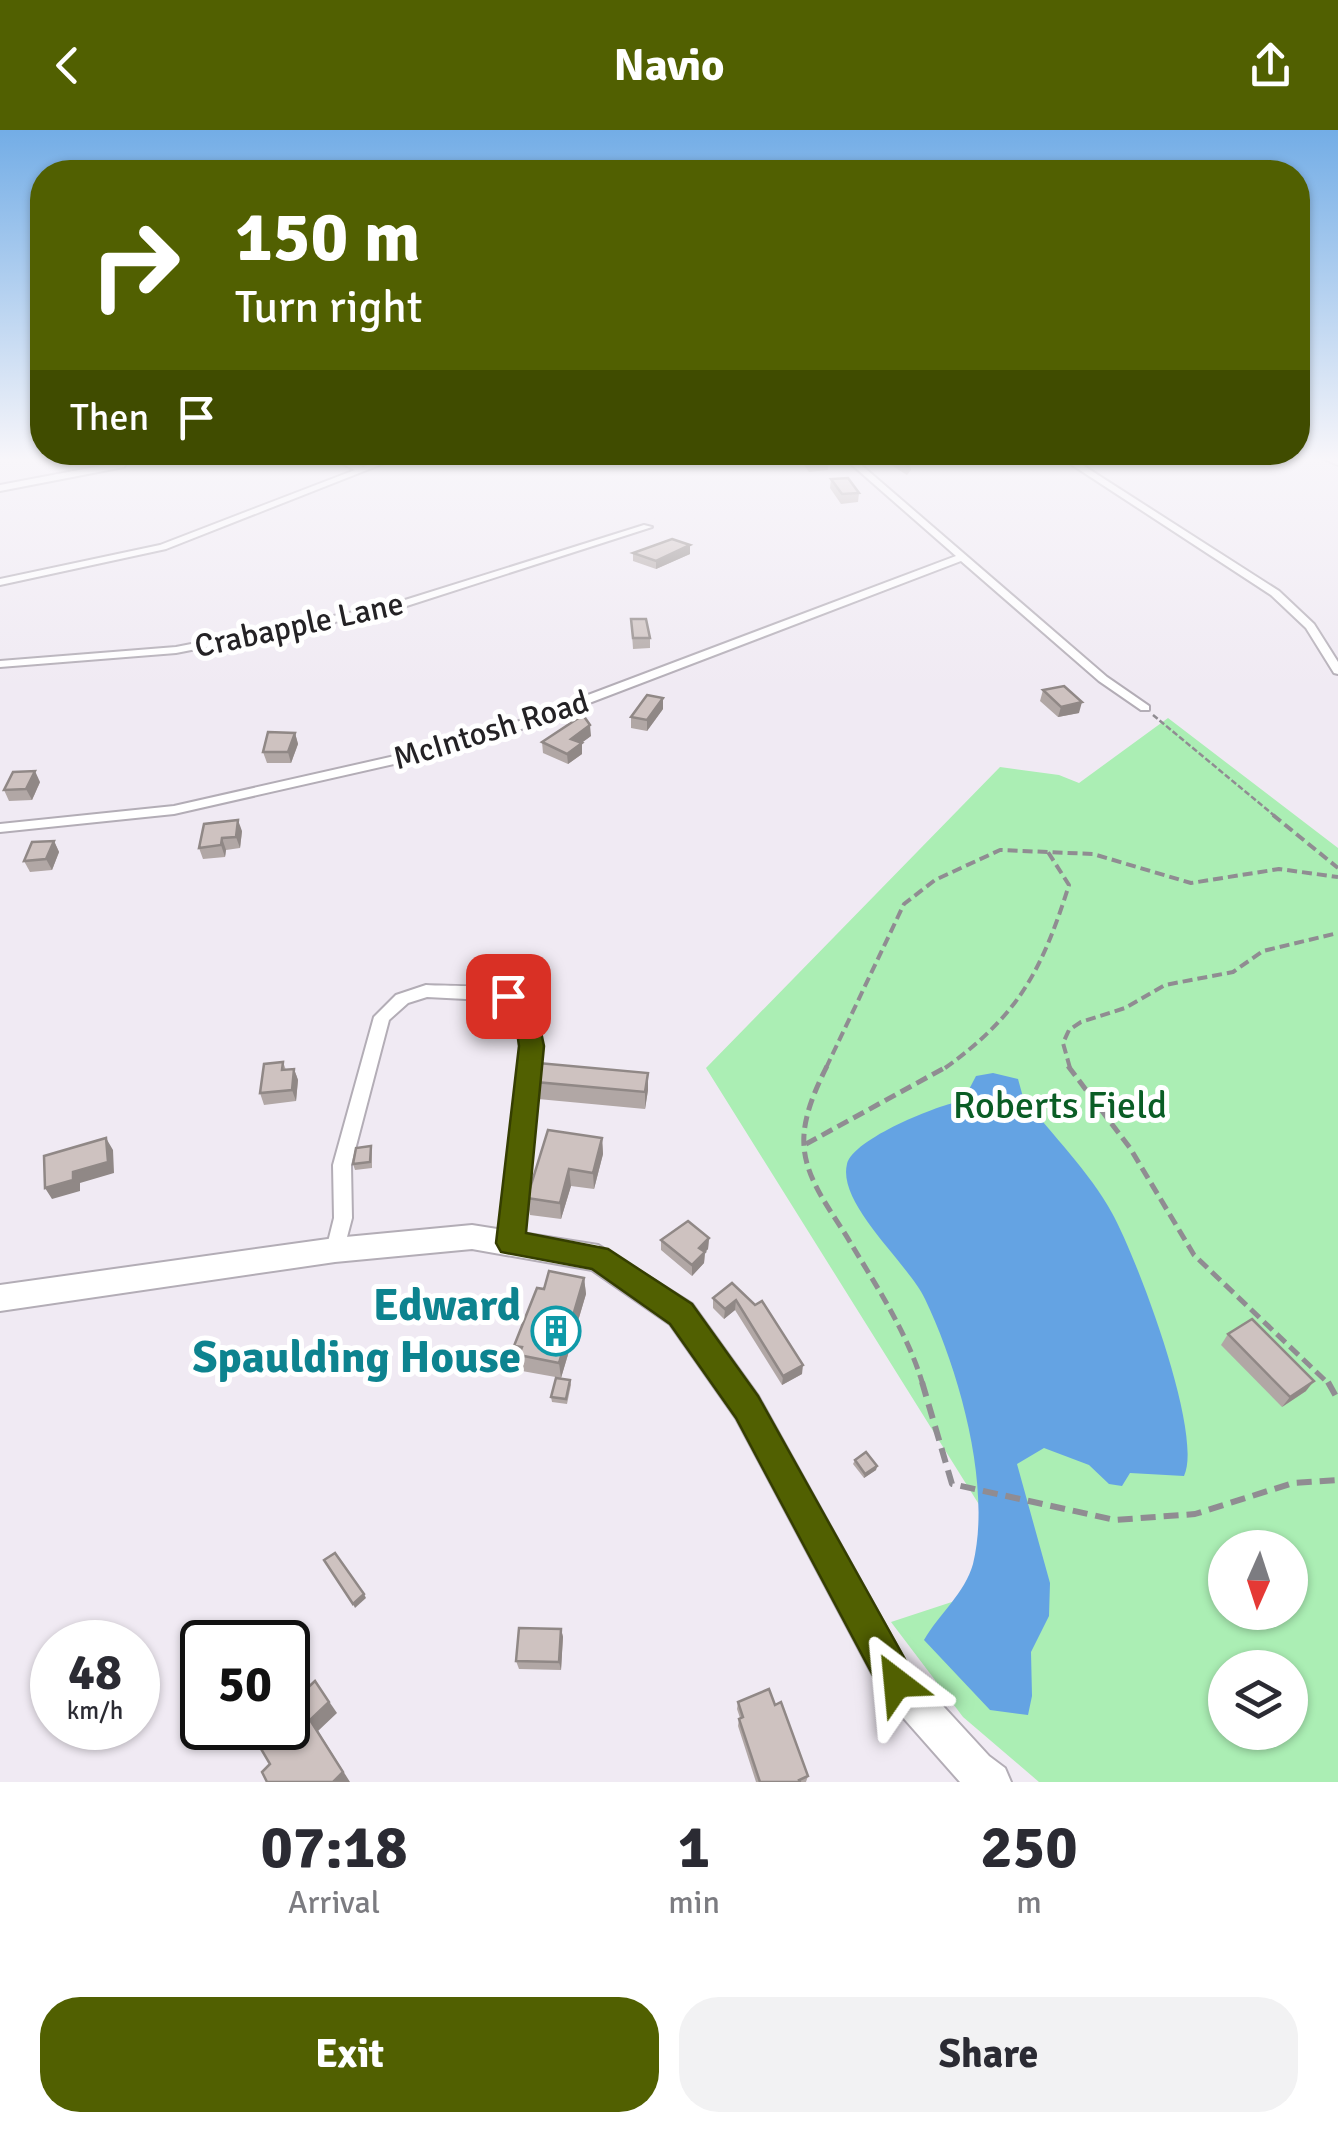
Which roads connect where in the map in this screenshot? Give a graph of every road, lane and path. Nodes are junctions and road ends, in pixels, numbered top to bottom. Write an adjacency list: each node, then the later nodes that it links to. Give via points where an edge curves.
1 (197, 534): 6 (street)
2 (625, 534): 7 (street, Crabapple Lane, via 391,608 176,650)
3 (936, 534): 5 (street)
4 (1184, 534): 8 (street, via 1274,592 1310,626)
5 (962, 557): 9 (street, via 1103,680); 10 (street, McIntosh Road, via 478,741 174,810)
6 (0, 582)
7 (0, 664)
8 (1338, 671)
9 (1145, 708): 12 (path)
10 (0, 828)
11 (1048, 852): 13 (path, via 1093,854 1191,883 1280,869); 15 (path, via 1000,850 935,880 904,904 812,1097); 15 (path, via 1069,885 1044,960 1024,994 969,1056)
12 (1338, 868)
13 (1338, 877)
14 (1338, 934): 19 (path, via 1263,951 1232,972 1165,985 1081,1022 1063,1043 1068,1066 1130,1148 1194,1255 1326,1378)
15 (804, 1146): 20 (path, via 814,1183 916,1361 952,1484 1115,1520 1195,1514 1293,1482)
16 (511, 1243): 17 (main road, via 472,1236); 17 (street, via 532,1046 526,1006 508,996 426,991 402,999 382,1017 342,1164); 21 (main road, via 598,1258 681,1314 747,1407 897,1683)
17 (336, 1250): 18 (main road)
18 (0, 1298)
19 (1338, 1400)
20 (1338, 1480)
21 (991, 1782)

